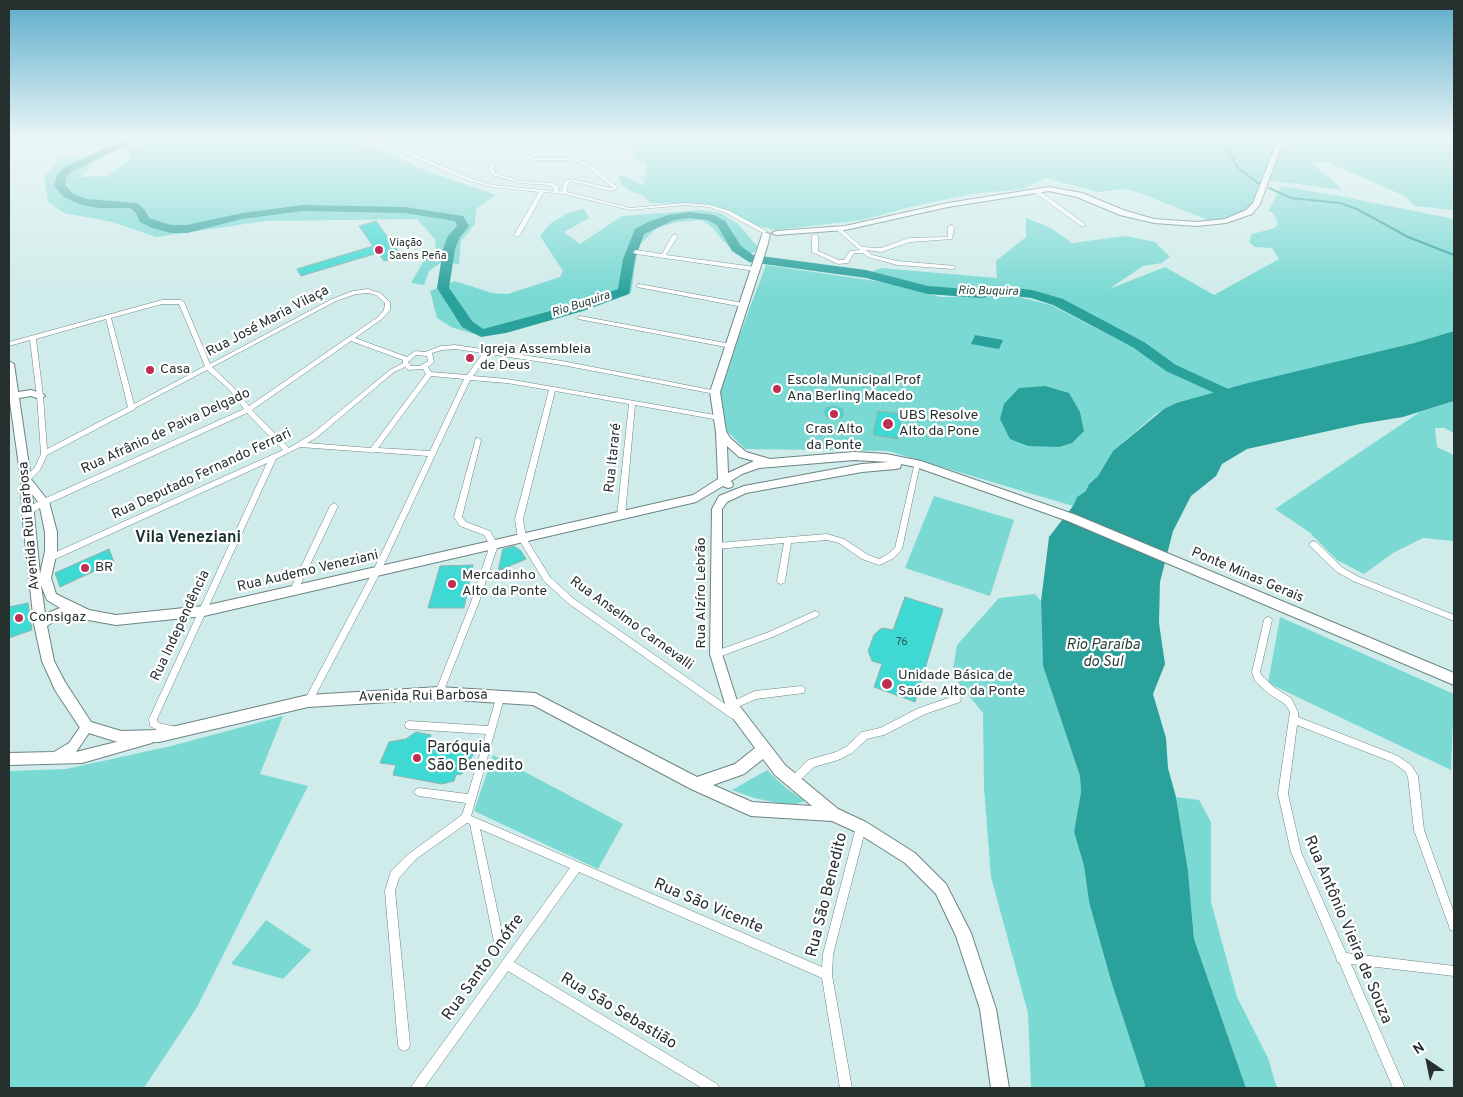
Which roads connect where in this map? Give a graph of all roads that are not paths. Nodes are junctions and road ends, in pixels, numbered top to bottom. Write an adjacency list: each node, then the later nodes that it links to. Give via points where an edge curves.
1 (521, 190): 5 (street)
2 (1058, 190): 6 (main road)
3 (1064, 190): 4 (main road, via 1154,221 1197,224 1226,221 1249,212)
4 (1261, 190)
5 (542, 191): 7 (street); 12 (street)
6 (1036, 191): 9 (street); 11 (main road, via 948,205)
7 (557, 192): 8 (street)
8 (564, 193): 13 (street, via 630,209 685,204 710,206)
9 (1083, 225)
10 (951, 227): 16 (street, via 948,239 909,240 883,250)
11 (839, 229): 13 (main road); 16 (street)
12 (517, 235)
13 (769, 235): 20 (main road)
14 (675, 236): 18 (street)
15 (815, 236): 16 (street, via 815,252 838,262 846,262 852,252)
16 (862, 250): 19 (street, via 870,256 897,264)
17 (636, 252): 18 (street)
18 (663, 256): 20 (street)
19 (953, 266)
20 (756, 267): 23 (main road)
21 (639, 286): 23 (street)
22 (374, 292): 27 (street, Rua Afrânio de Paiva Delgado, via 386,299 387,310); 34 (street, Rua José Maria Vilaça, via 355,292 334,300)
23 (743, 306): 29 (main road)
24 (108, 317): 26 (street); 34 (street, via 162,302 181,302); 43 (street)
25 (580, 318): 29 (street)
26 (33, 339): 28 (street); 41 (street)
27 (351, 339): 32 (street); 44 (street, Rua Afrânio de Paiva Delgado)
28 (9, 344)
29 (731, 346): 39 (main road)
30 (487, 352): 31 (street, Rua Deputado Fernando Ferrari, via 455,347); 37 (street); 39 (street, Rua Deputado Fernando Ferrari)
31 (427, 353): 32 (street, Rua Deputado Fernando Ferrari, via 415,353); 35 (street, via 432,359)
32 (405, 362): 35 (street, via 412,369); 48 (street, Rua Deputado Fernando Ferrari)
33 (9, 364): 40 (main road, Avenida Rui Barbosa)
34 (208, 367): 43 (street, Rua José Maria Vilaça); 44 (street)
35 (425, 367): 36 (street)
36 (428, 374): 37 (street); 50 (street)
37 (468, 378): 38 (street); 52 (street)
38 (552, 389): 42 (street); 67 (street, via 519,519)
39 (715, 392): 45 (main road)
40 (14, 396): 41 (main road, via 31,393); 56 (main road, Avenida Rui Barbosa)
41 (40, 396): 51 (street)
42 (632, 403): 45 (street); 66 (street, Rua Itararé)
43 (132, 408): 51 (street, Rua José Maria Vilaça)
44 (248, 410): 49 (street); 61 (street, Rua Afrânio de Paiva Delgado)
45 (719, 418): 46 (main road)
46 (721, 431): 54 (main road, via 733,449 742,455); 57 (main road)
47 (478, 440): 70 (street, via 458,517 463,524 487,533)
48 (299, 445): 49 (street, Rua Deputado Fernando Ferrari); 50 (street)
49 (288, 451): 53 (street, Rua Deputado Fernando Ferrari)
50 (372, 451): 52 (street)
51 (44, 454): 56 (street, via 38,468)
52 (433, 454): 73 (street)
53 (273, 458): 72 (street, Rua Deputado Fernando Ferrari); 77 (street, Rua Independência)
54 (777, 462): 55 (main road, Rua Audemo Veneziani, via 854,456); 57 (main road, Rua Audemo Veneziani, via 748,467); 58 (main road, via 787,475)
55 (919, 465): 58 (main road, Rua Audemo Veneziani, via 862,468); 62 (main road, Rua Audemo Veneziani); 68 (street, via 898,549 890,556 879,562 873,561 841,541 827,538)
56 (26, 480): 61 (main road, Rua Audemo Veneziani); 65 (main road, Avenida Rui Barbosa)
57 (723, 480): 59 (main road); 60 (main road, Rua Audemo Veneziani)
58 (775, 484): 59 (main road, Rua Audemo Veneziani)
59 (744, 490): 64 (main road, Rua Audemo Veneziani, via 723,499)
60 (696, 498): 64 (main road, via 710,500); 66 (main road, Rua Audemo Veneziani)
61 (44, 502): 65 (street, Rua Afrânio de Paiva Delgado); 72 (main road, Rua Audemo Veneziani, via 51,532)
62 (1028, 502): 83 (main road, Ponte Minas Gerais)
63 (334, 506): 75 (street)
64 (717, 509): 71 (main road, Rua Alzíro Lebrão)
65 (27, 512): 81 (main road, Avenida Rui Barbosa)
66 (621, 516): 67 (main road, Rua Audemo Veneziani)
67 (522, 538): 70 (main road, Rua Audemo Veneziani); 90 (street, Rua Anselmo Carnevalli, via 547,579 571,601)
68 (788, 541): 71 (street); 74 (street)
69 (1313, 544): 79 (street, via 1340,570 1356,579)
70 (494, 545): 73 (main road, Rua Audemo Veneziani); 85 (street)
71 (717, 546): 82 (main road, Rua Alzíro Lebrão)
72 (48, 559): 76 (main road, Rua Audemo Veneziani, via 46,589 56,601)
73 (377, 571): 75 (main road, Rua Audemo Veneziani); 88 (street)
74 (780, 582)
75 (294, 590): 77 (main road, Rua Audemo Veneziani)
76 (72, 609): 77 (main road, Rua Audemo Veneziani, via 116,620); 81 (main road, via 55,614)
77 (204, 611): 95 (street, Rua Independência, via 153,719 157,726)
78 (815, 614): 82 (street)
79 (1454, 618)
80 (1268, 620): 91 (street, via 1256,672 1272,691 1293,706)
81 (40, 624): 93 (main road, Avenida Rui Barbosa, via 48,662)
82 (716, 654): 89 (main road, Rua Alzíro Lebrão)
83 (1454, 679)
84 (801, 690): 89 (street, via 755,695)
85 (439, 693): 86 (main road, Avenida Rui Barbosa); 88 (main road, Avenida Rui Barbosa)
86 (501, 695): 94 (street); 101 (main road, Avenida Rui Barbosa, via 534,699)
87 (957, 699): 100 (street, via 922,711 881,732 865,735 838,756 811,763)
88 (308, 701): 95 (main road, Avenida Rui Barbosa)
89 (732, 706): 90 (main road, Rua Alzíro Lebrão)
90 (739, 718): 97 (main road, Rua Alzíro Lebrão)
91 (1295, 720): 108 (street, via 1402,763 1413,776 1419,830); 110 (street, Rua Antônio Vieira de Souza, via 1283,794 1288,822 1296,852)
92 (409, 725): 94 (street)
93 (87, 727): 96 (main road, Avenida Rui Barbosa, via 121,737); 98 (street, via 73,747)
94 (490, 730): 103 (street)
95 (180, 732): 96 (main road, Avenida Rui Barbosa)
96 (159, 736): 98 (street, via 82,757)
97 (763, 750): 100 (main road, Rua Alzíro Lebrão); 101 (main road, via 738,769)
98 (56, 758): 99 (street)
99 (9, 759)
100 (793, 782): 104 (main road, Rua Alzíro Lebrão)
101 (696, 784): 104 (main road, Avenida Rui Barbosa, via 751,809)
102 (419, 792): 103 (street)
103 (471, 799): 105 (street)
104 (833, 814): 106 (main road, Avenida Rui Barbosa)
105 (470, 820): 107 (street, Rua São Vicente); 109 (street); 114 (street, via 413,856 395,875 390,891)
106 (861, 827): 113 (street, Rua São Benedito, via 828,954); 118 (main road, Avenida Rui Barbosa, via 910,858 941,889 963,933 988,1010)
107 (578, 867): 111 (street, Rua Santo Onófre); 113 (street, Rua São Vicente)
108 (1454, 926)
109 (498, 937)
110 (1340, 958): 112 (street); 119 (street, Rua Antônio Vieira de Souza)
111 (507, 964): 115 (street, Rua Santo Onófre); 116 (street, Rua São Sebastião)
112 (1454, 970)
113 (827, 975): 117 (street, Rua São Benedito)
114 (404, 1045)
115 (417, 1088)
116 (713, 1088)
117 (846, 1088)
118 (1000, 1088)
119 (1399, 1088)

